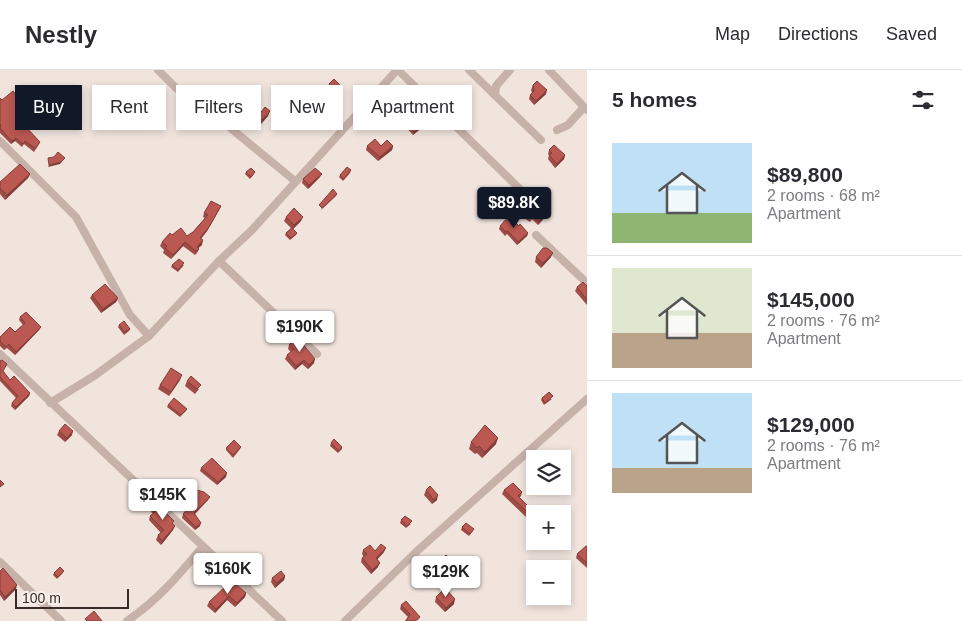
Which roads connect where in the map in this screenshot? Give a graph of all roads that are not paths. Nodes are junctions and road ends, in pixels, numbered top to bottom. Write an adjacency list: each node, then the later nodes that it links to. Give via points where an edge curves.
1 (158, 70): 11 (street, via 176,88)
2 (397, 70): 11 (street); 12 (street)
3 (469, 70): 6 (street)
4 (510, 70): 6 (street, via 496,86)
5 (549, 70): 7 (street)
6 (495, 95): 9 (street)
7 (586, 109): 8 (street)
8 (557, 130)
9 (542, 140)
10 (0, 141): 16 (street, via 76,217 130,315)
11 (295, 181): 14 (street, via 252,230)
12 (527, 196)
13 (536, 235): 15 (street)
14 (219, 261): 16 (street); 18 (street)
15 (587, 283)
16 (149, 336): 20 (street)
17 (0, 354): 20 (street)
18 (317, 354)
19 (587, 399): 26 (street, via 416,552)
20 (50, 403): 21 (street)
21 (203, 546): 24 (street, via 167,590); 25 (street)
22 (0, 562): 23 (street)
23 (61, 621)
24 (127, 621)
25 (282, 621)
26 (345, 621)

